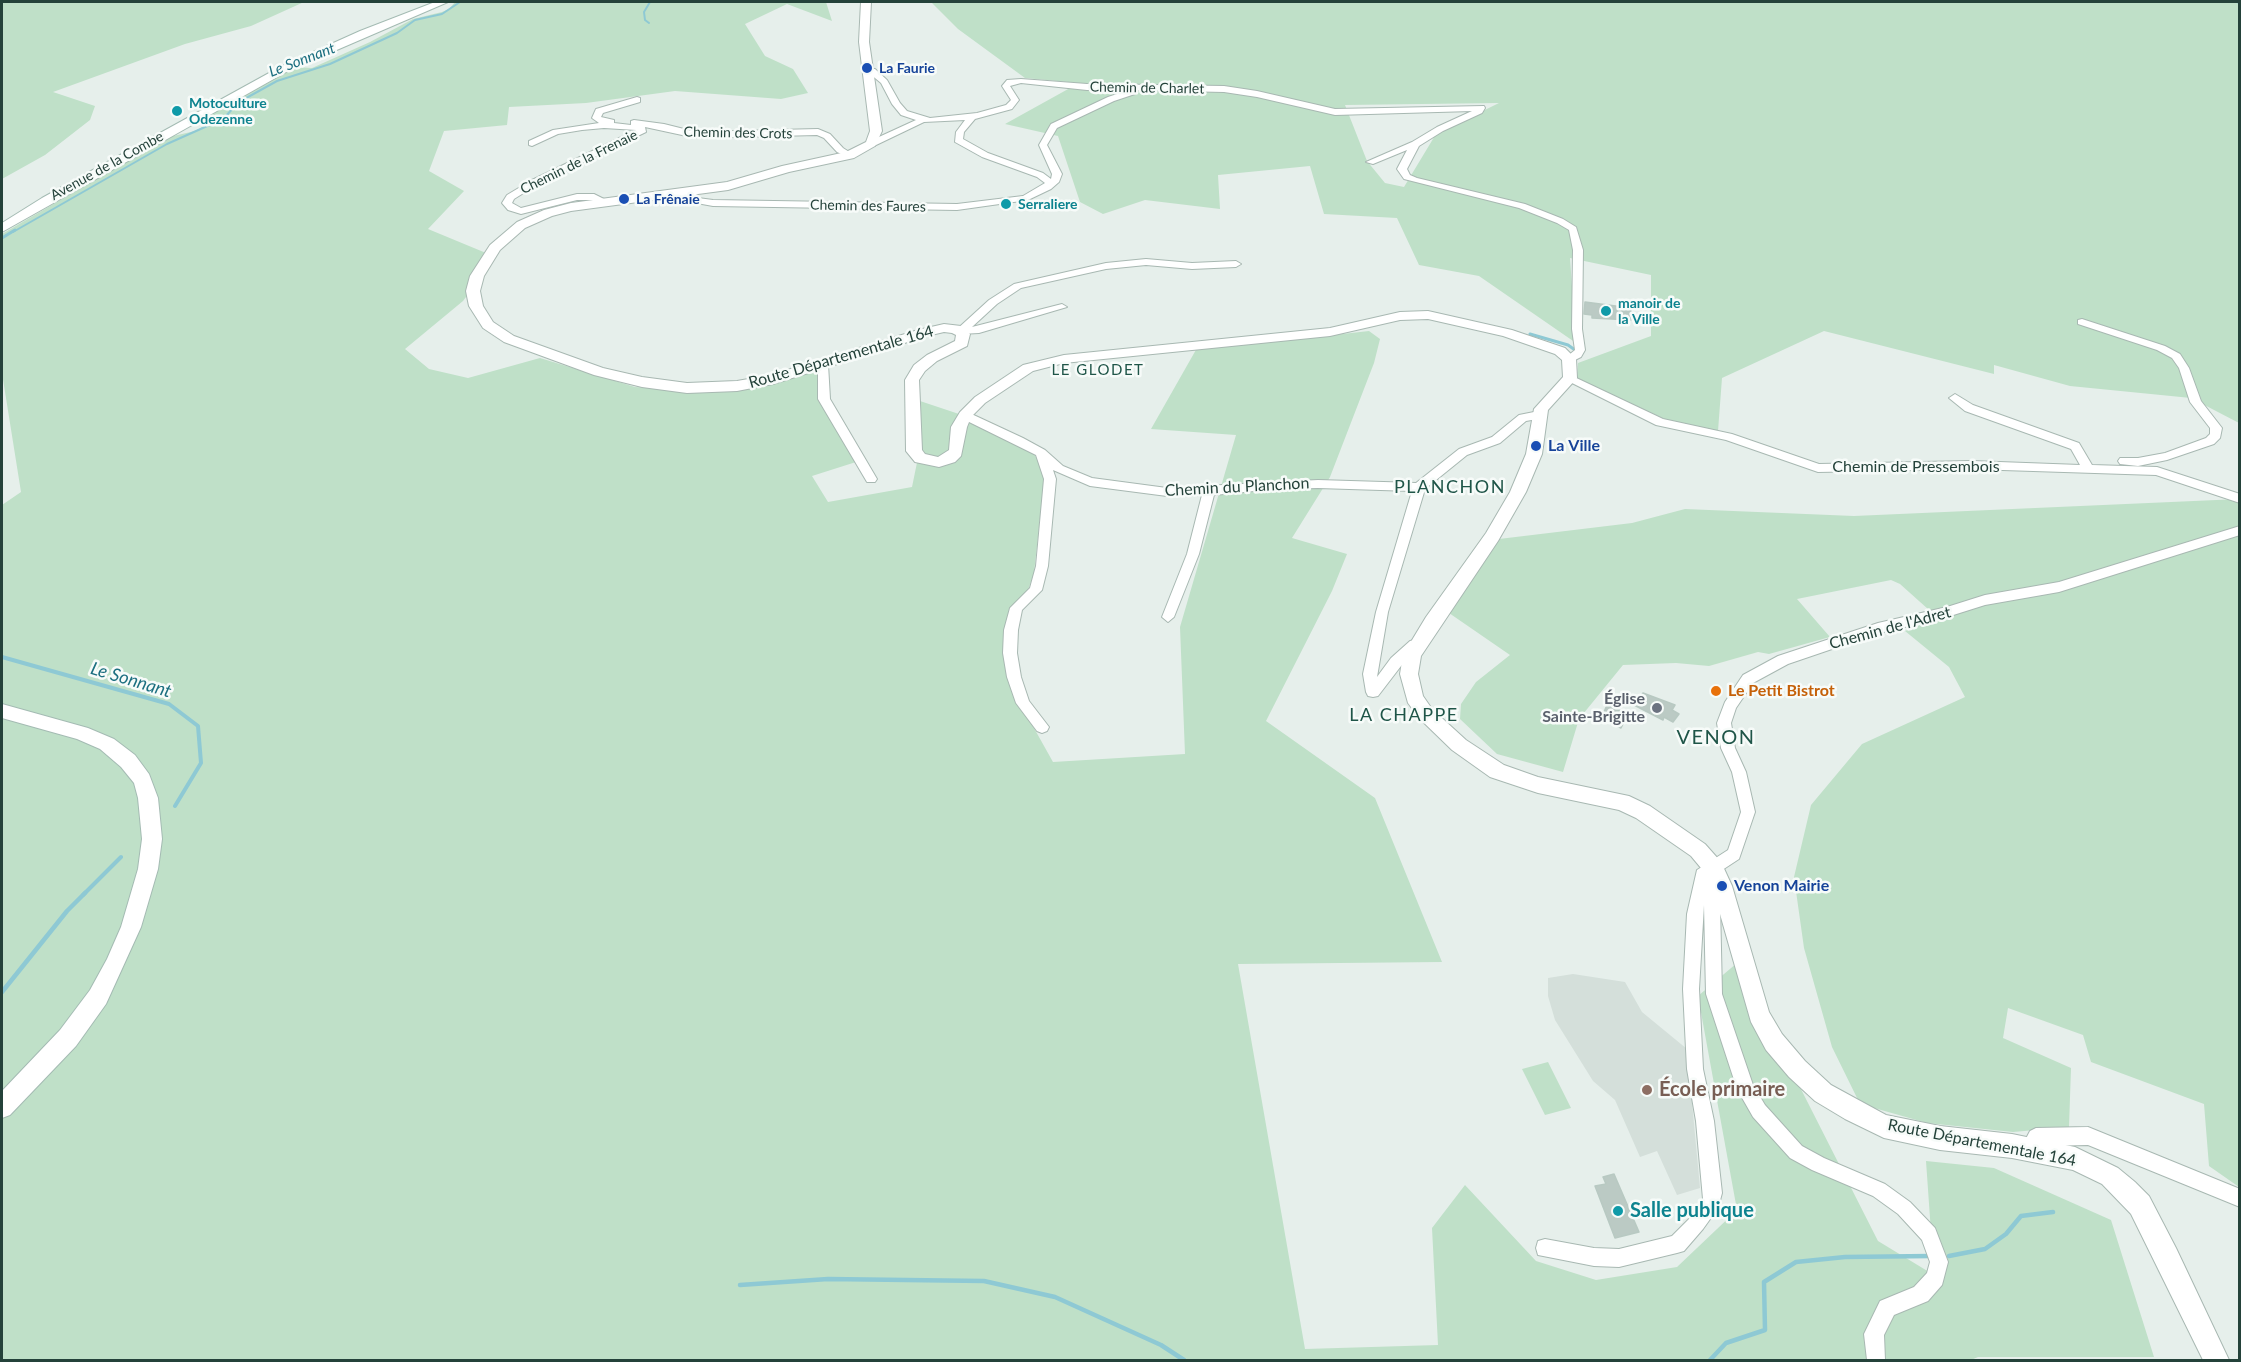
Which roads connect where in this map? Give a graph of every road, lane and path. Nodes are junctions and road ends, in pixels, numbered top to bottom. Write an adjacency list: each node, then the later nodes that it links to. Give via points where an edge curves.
1 (443, 2): 16 (street, Avenue de la Combe, via 284,69)
2 (866, 2): 3 (street, via 863,30)
3 (867, 70): 7 (street, via 884,81 904,113); 9 (street, via 876,131)
4 (1146, 88): 6 (street, Chemin de Charlet, via 1010,82 1006,86 1016,100 1014,104); 10 (street, Chemin de Charlet, via 1246,92 1335,112 1481,108); 13 (street, via 1111,99 1054,126 1043,145 1057,174)
5 (637, 100): 11 (street, Chemin des Crots, via 604,108 596,118 696,135 818,132)
6 (972, 117): 7 (street, Chemin de Charlet); 13 (street, via 958,140 1040,176 1050,184)
7 (922, 120): 9 (street)
8 (532, 143): 15 (street, Chemin de la Frenaie, via 556,132 582,127 641,128 535,182 507,203 520,211 577,197 594,197)
9 (871, 144): 11 (street, Route Départementale 164)
10 (1415, 144): 12 (street); 21 (street, via 1402,169 1407,177 1522,206 1573,229 1578,250 1580,350)
11 (850, 155): 14 (street, Route Départementale 164, via 728,186)
12 (1370, 162)
13 (1048, 187): 14 (street, Chemin des Faures, via 1025,198 957,207 713,203 694,200)
14 (691, 191): 15 (street, Route Départementale 164)
15 (603, 202): 22 (street, Route Départementale 164, via 548,213 521,225 495,248 477,276 473,291 476,306 488,326 509,339 599,372 642,382 687,387 737,386)
16 (2, 228)
17 (1236, 264): 20 (street, via 1146,262 1106,266 1018,286)
18 (1062, 307): 20 (street, via 979,330)
19 (2082, 322): 28 (street, via 2176,356 2196,402 2216,428 2210,441 2167,456 2138,462)
20 (960, 331): 22 (street, Route Départementale 164, via 944,328 923,333); 26 (street, Route Départementale 164, via 962,343 919,368 912,380 914,451 928,461 950,458 956,452)
21 (1569, 359): 23 (street); 26 (street, via 1560,351 1507,333 1444,317 1406,315 1330,332 1100,354 1041,364 1015,375)
22 (823, 364): 29 (street, via 824,399)
23 (1570, 378): 25 (street, via 1544,404); 28 (street, Chemin de Pressembois, via 1660,422 1728,437 1818,468)
24 (1955, 398): 28 (street, via 1969,408 2075,446)
25 (1539, 415): 30 (street, via 1523,418 1496,440 1463,452); 35 (street, Route Départementale 164, via 1534,454 1518,492 1486,546)
26 (965, 416): 27 (street, Chemin du Planchon)
27 (1041, 453): 31 (street, Chemin du Planchon, via 1059,469 1090,482 1167,492); 37 (street, via 1050,479 1042,566 1036,590 1016,608 1011,653 1023,703)
28 (2085, 463): 32 (street, Chemin de Pressembois, via 2157,471)
29 (871, 479)
30 (1419, 487): 31 (street, Chemin du Planchon, via 1318,484); 35 (street, via 1382,612 1370,674 1373,692 1396,662)
31 (1209, 491): 34 (street, via 1193,554)
32 (2240, 499)
33 (2240, 530): 38 (street, Chemin de l'Adret, via 2059,587 1985,600 1878,628 1783,660 1748,678 1724,723 1748,812 1734,854)
34 (1168, 617)
35 (1419, 642): 38 (street, Route Départementale 164, via 1409,674 1414,698 1459,745 1497,771 1538,785 1600,796 1643,812 1686,840)
36 (2, 711): 39 (street, via 81,733 107,744 128,760 142,780 148,798 152,839 134,917 102,989 68,1038)
37 (1042, 728)
38 (1708, 872): 40 (street, Route Départementale 164, via 1731,913 1759,1015 1774,1042 1823,1093 1884,1126); 42 (street, via 1695,914 1691,989 1695,1069 1705,1121 1712,1202 1677,1244 1619,1258); 43 (street, via 1714,994 1746,1089 1759,1111 1796,1152 1879,1190 1904,1208 1929,1234 1939,1262 1935,1278 1921,1294 1887,1308 1874,1334)
39 (2, 1107)
40 (2036, 1151): 41 (street, via 2036,1137 2088,1136); 44 (street, Route Départementale 164, via 2092,1166 2127,1190 2167,1257)
41 (2240, 1198)
42 (1545, 1248)
43 (1876, 1360)
44 (2216, 1360)

